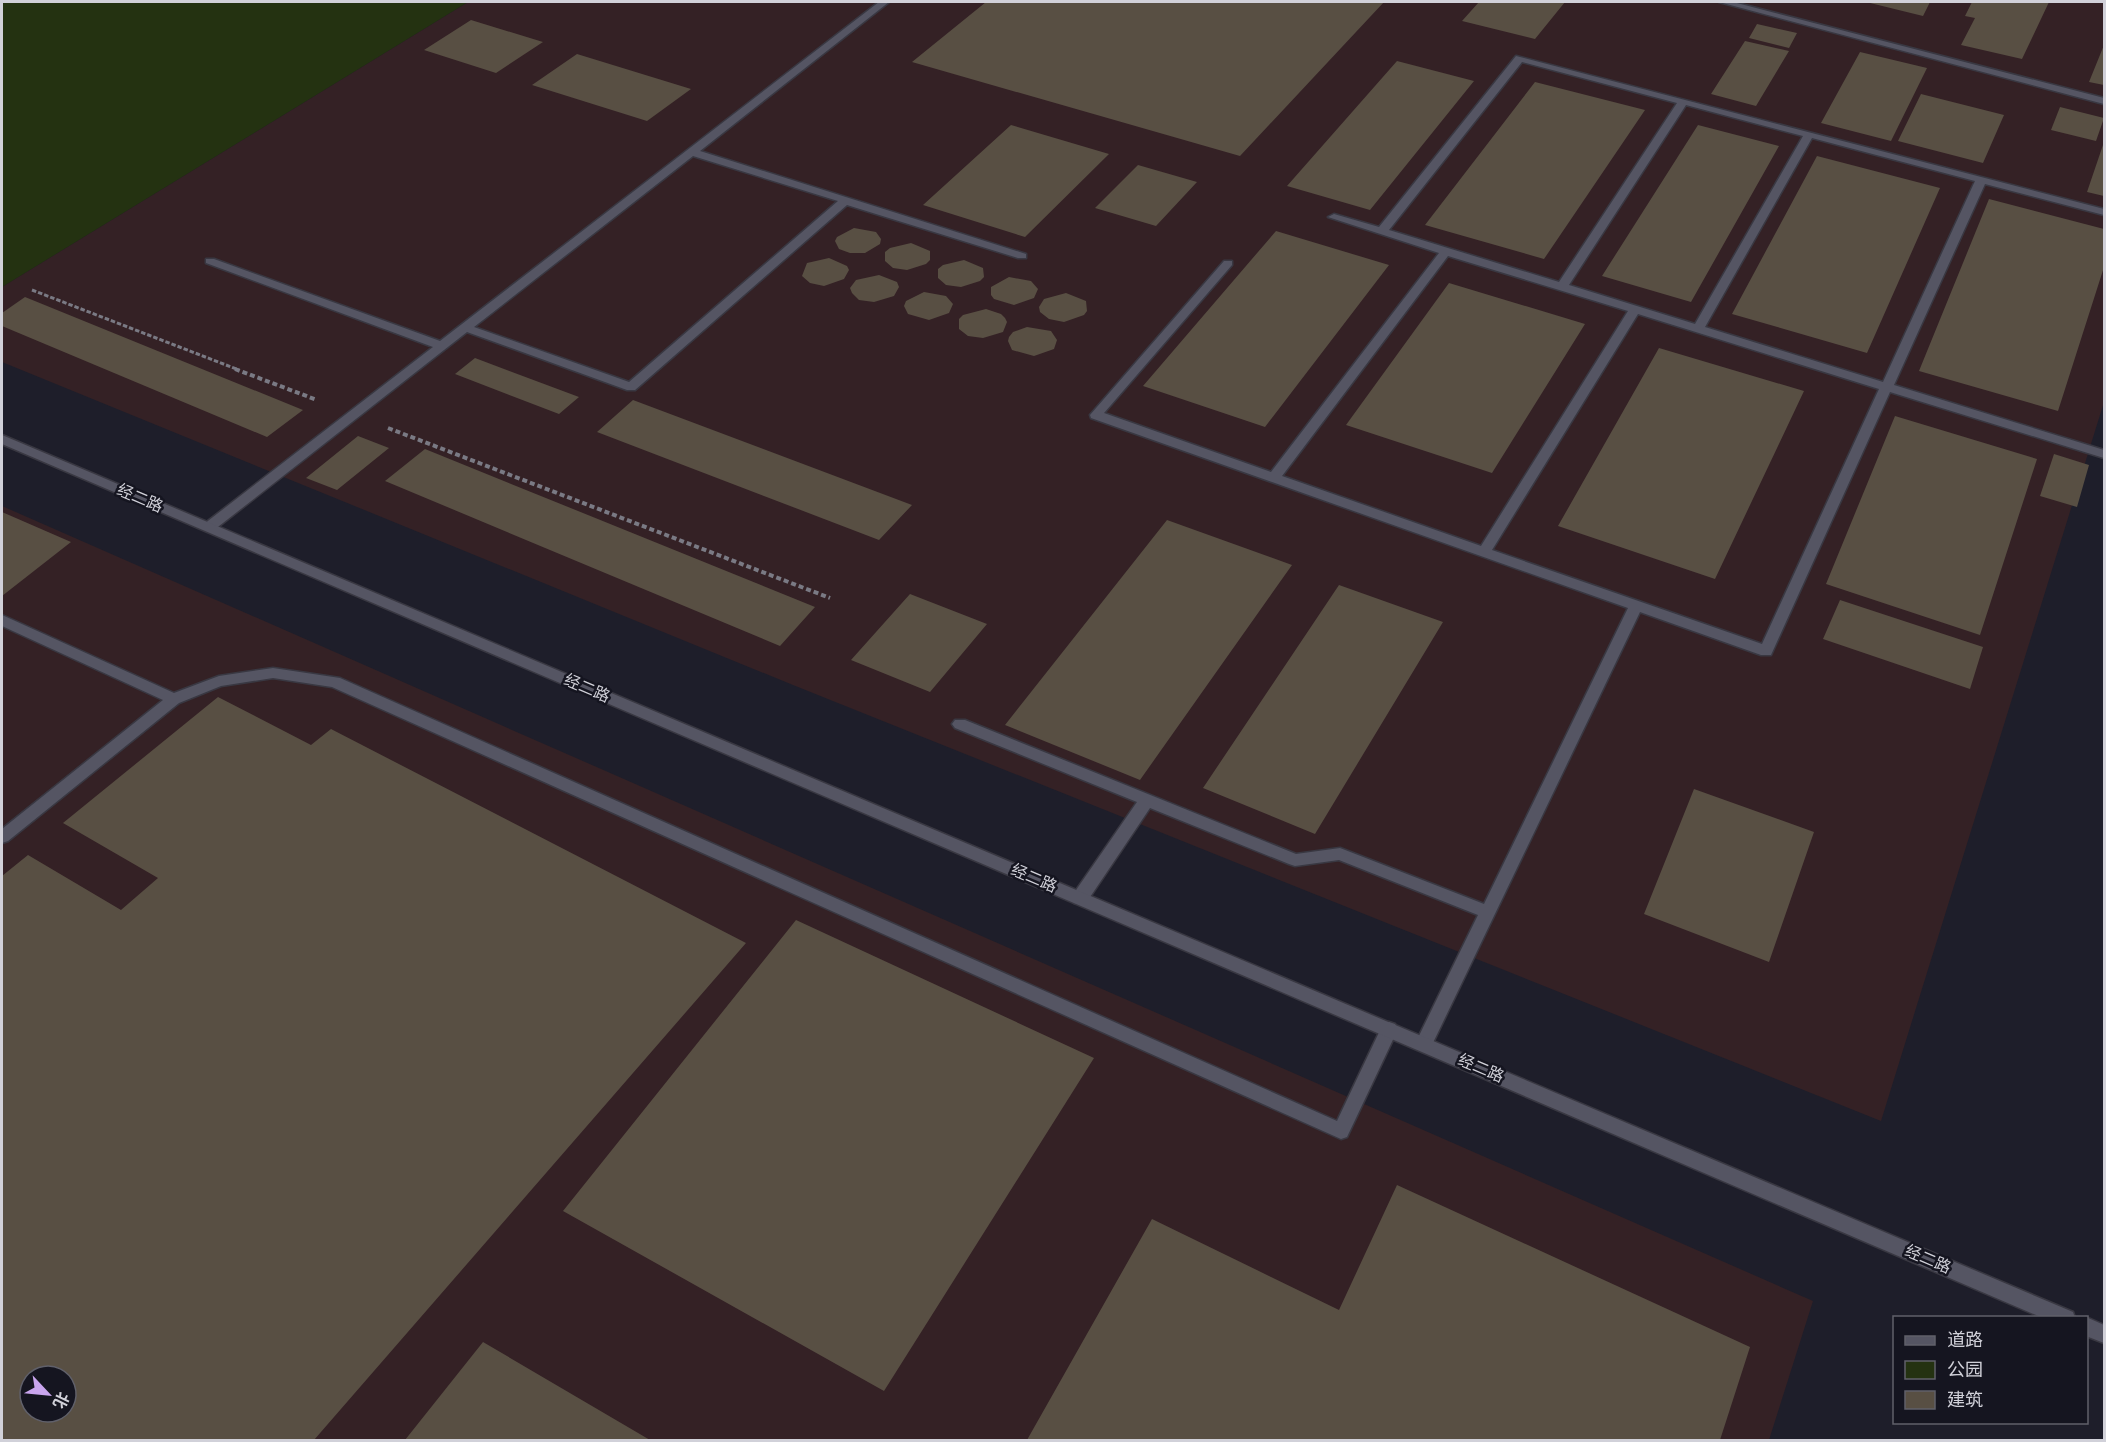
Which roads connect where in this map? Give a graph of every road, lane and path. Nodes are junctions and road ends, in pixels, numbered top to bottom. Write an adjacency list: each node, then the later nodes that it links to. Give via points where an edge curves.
1 (885, 2): 6 (street)
2 (1724, 2): 4 (street)
3 (1683, 101): 5 (street); 11 (street, via 1520,58); 16 (street)
4 (2104, 101)
5 (1809, 134): 7 (street); 20 (street)
6 (692, 152): 8 (street); 19 (street)
7 (1981, 180): 9 (street); 22 (street)
8 (846, 200): 13 (street); 19 (street, via 631,387)
9 (2104, 212)
10 (1334, 217): 11 (street)
11 (1382, 231): 12 (street)
12 (1446, 251): 16 (street); 26 (street)
13 (1022, 256)
14 (210, 261): 21 (street)
15 (1228, 263): 26 (street, via 1096,415)
16 (1562, 287): 18 (street)
17 (32, 290): 23 (path)
18 (1635, 309): 20 (street); 28 (street)
19 (466, 328): 21 (street)
20 (1698, 329): 22 (street)
21 (442, 346): 23 (street)
22 (1886, 387): 25 (street); 30 (street, via 1766,651)
23 (354, 415): 27 (street); 29 (path)
24 (2, 439): 27 (street, 经二路)
25 (2104, 454)
26 (1273, 477): 28 (street)
27 (209, 527): 36 (street, 经二路)
28 (1484, 552): 30 (street)
29 (830, 598)
30 (1636, 605): 37 (street)
31 (2, 620): 32 (street)
32 (174, 699): 35 (street); 38 (street, via 219,681 273,673 335,682 1341,1131)
33 (960, 724): 34 (street)
34 (1147, 800): 36 (street); 37 (street, via 1295,860 1340,854)
35 (2, 837)
36 (1080, 898): 38 (street, 经二路)
37 (1487, 912): 39 (street)
38 (1389, 1029): 39 (street, 经二路)
39 (1424, 1044): 40 (street, 经二路)
40 (2065, 1316)
41 (2088, 1327): 42 (street)
42 (2104, 1334)

